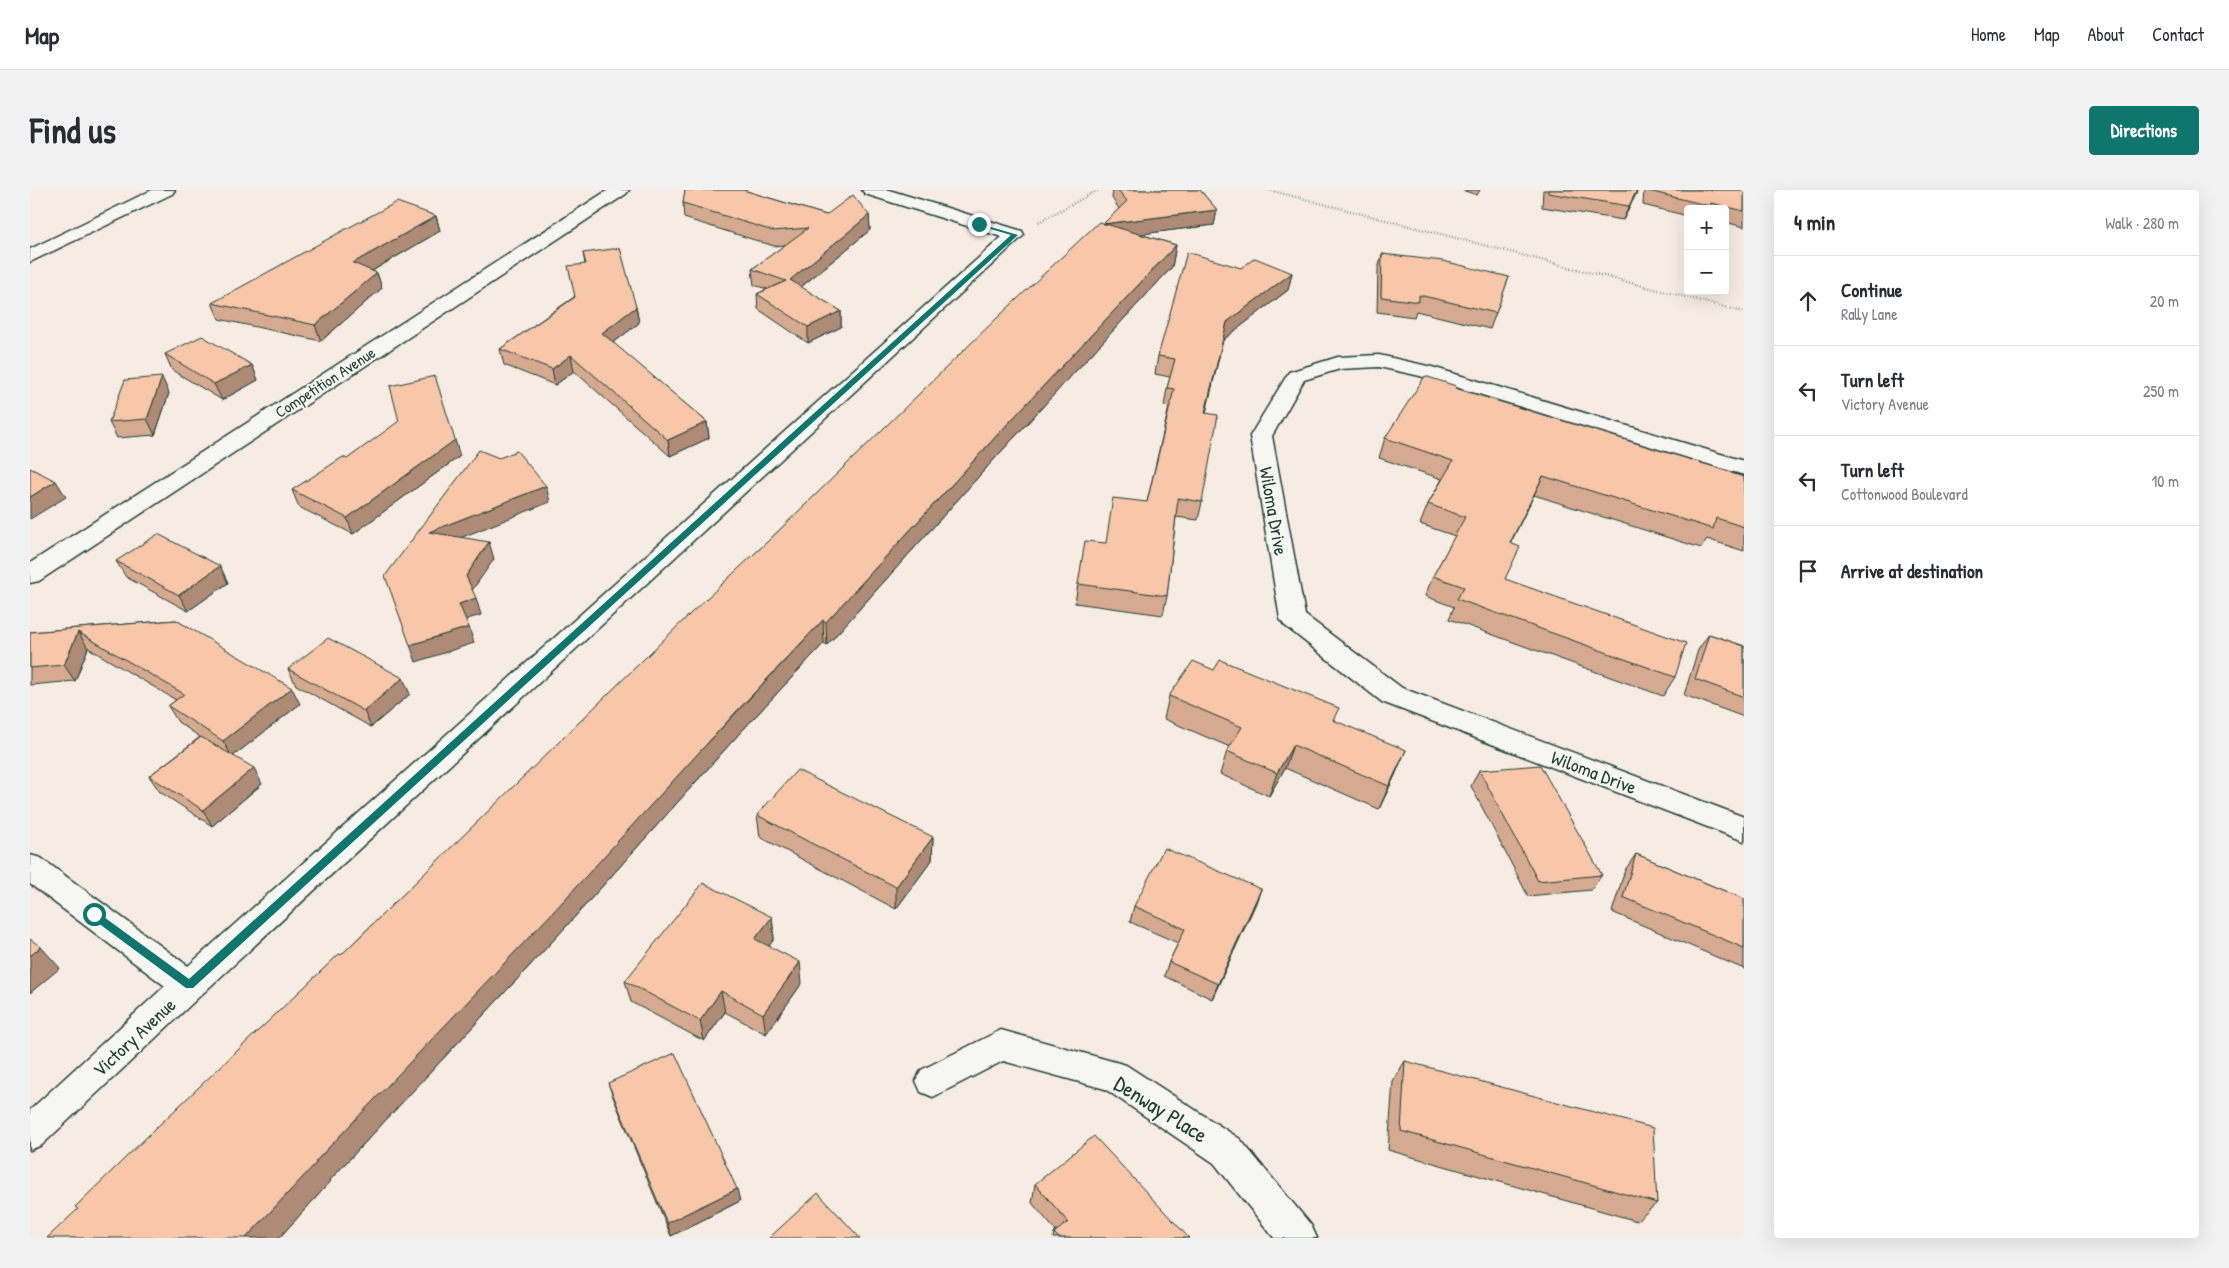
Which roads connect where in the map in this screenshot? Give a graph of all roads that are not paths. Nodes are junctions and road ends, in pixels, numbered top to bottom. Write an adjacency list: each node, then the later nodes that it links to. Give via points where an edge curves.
1 (166, 190): 4 (street)
2 (620, 190): 6 (street, Competition Avenue)
3 (871, 190): 9 (street, Victory Avenue, via 1015,235)
4 (30, 256)
5 (1744, 468): 7 (street, Wiloma Drive, via 1425,371 1378,361 1338,364 1296,376 1261,436 1293,619 1392,695)
6 (30, 574)
7 (1744, 829)
8 (30, 868): 9 (street)
9 (189, 985): 11 (street, Victory Avenue)
10 (933, 1081): 12 (street, Denway Place, via 1001,1045 1114,1076 1227,1151)
11 (30, 1133)
12 (1298, 1238)

